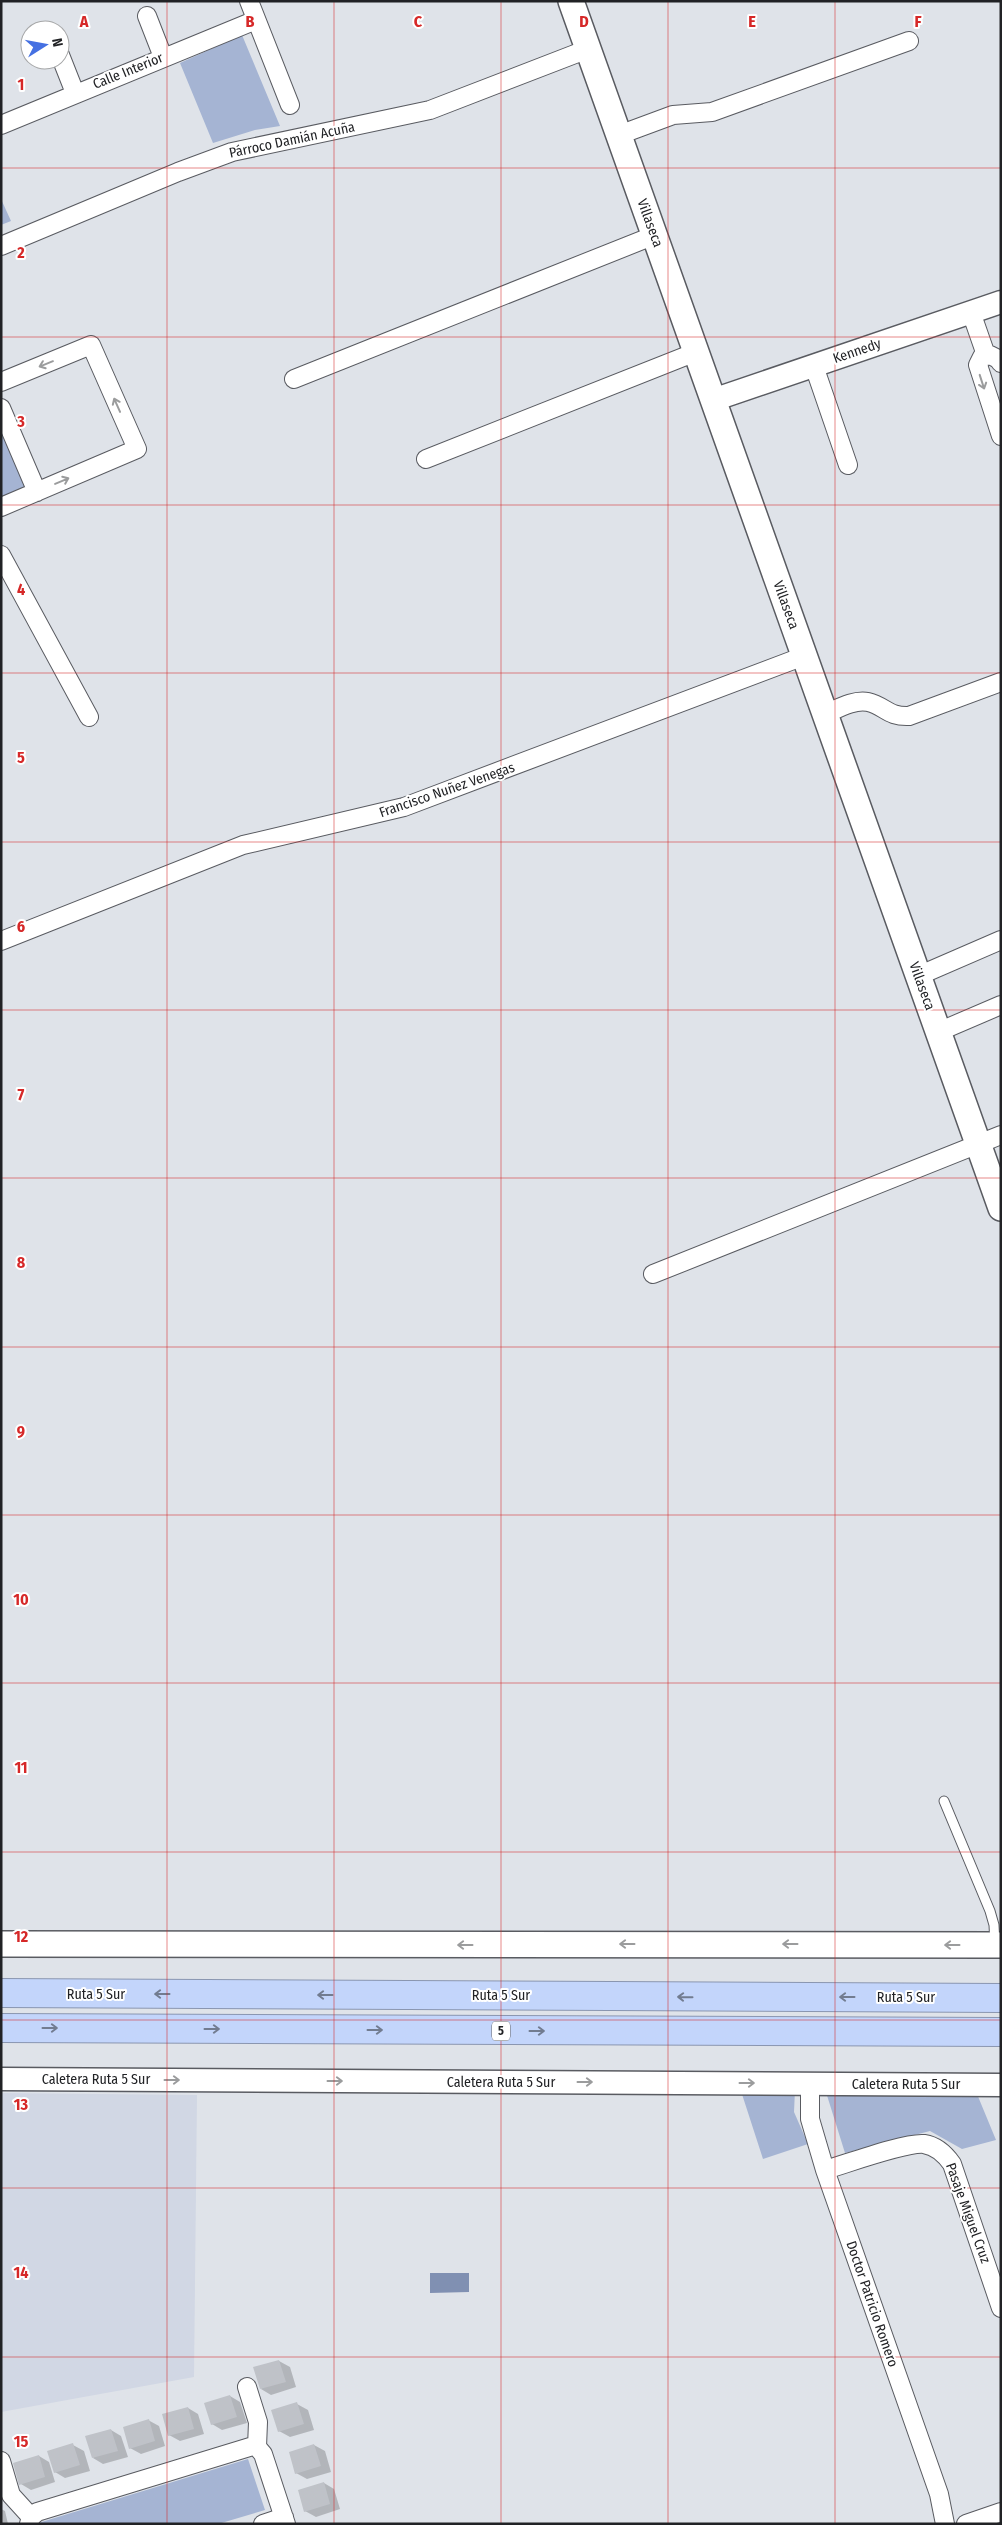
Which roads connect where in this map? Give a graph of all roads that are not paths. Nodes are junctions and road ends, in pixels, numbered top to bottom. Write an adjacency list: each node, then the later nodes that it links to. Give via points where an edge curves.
1 (249, 1): 4 (street)
2 (571, 1): 6 (main road, Villaseca)
3 (147, 16): 7 (street)
4 (256, 20): 7 (street, Calle Interior); 10 (street)
5 (909, 41): 12 (street, via 712,112 673,115)
6 (588, 49): 12 (main road, Villaseca); 14 (street, Párroco Damián Acuña, via 430,110 225,154)
7 (163, 57): 9 (street, Calle Interior)
8 (66, 70): 9 (street)
9 (75, 93): 11 (street, Calle Interior)
10 (290, 105)
11 (1, 125)
12 (619, 135): 13 (main road, Villaseca)
13 (655, 235): 17 (main road, Villaseca); 20 (street)
14 (1, 246)
15 (1001, 302): 16 (street, Kennedy)
16 (971, 312): 18 (street); 19 (street, Kennedy)
17 (696, 352): 22 (main road, Villaseca); 25 (street)
18 (993, 359): 24 (street, one-way to 24, via 980,361 978,369)
19 (814, 366): 22 (street, Kennedy); 26 (street)
20 (294, 379)
21 (1, 382): 27 (street, one-way to 21, via 137,449 91,345)
22 (713, 400): 30 (main road, Villaseca)
23 (1, 408): 27 (street)
24 (1001, 436)
25 (426, 459)
26 (848, 465)
27 (37, 492): 28 (street)
28 (1, 507)
29 (1, 555): 33 (street)
30 (804, 656): 32 (main road, Villaseca); 35 (street, Francisco Nuñez Venegas, via 404,807 243,845)
31 (1001, 682): 32 (street, via 909,716 893,716 860,701)
32 (825, 714): 36 (main road, Villaseca)
33 (89, 717)
34 (1001, 940): 36 (street)
35 (1, 941)
36 (918, 976): 38 (main road, Villaseca)
37 (1001, 1005): 38 (street)
38 (938, 1032): 39 (main road, Villaseca)
39 (990, 1140): 40 (main road, Villaseca); 41 (street)
40 (1001, 1208)
41 (653, 1274)
42 (944, 1801): 44 (lane, via 990,1911)
43 (1, 1944): 44 (main road, one-way to 43)
44 (998, 1945)
45 (1, 1993): 46 (highway, Ruta 5 Sur, one-way to 45)
46 (1001, 1998)
47 (1, 2028): 48 (highway, 5, one-way to 48)
48 (1001, 2032)
49 (1, 2079): 50 (street, Caletera Ruta 5 Sur, one-way to 50)
50 (810, 2083): 51 (street, Caletera Ruta 5 Sur); 52 (street, Doctor Patricio Romero, via 810,2119)
51 (1001, 2085)
52 (825, 2170): 53 (street, Pasaje Miguel Cruz, via 917,2144 941,2151 952,2164); 61 (street, Doctor Patricio Romero, via 939,2494)
53 (1001, 2308)
54 (247, 2387): 55 (street, via 258,2422)
55 (257, 2447): 58 (street, via 248,2446 48,2508 37,2512); 59 (street, via 263,2454)
56 (1, 2461): 58 (street, via 11,2495)
57 (1001, 2512): 62 (street)
58 (30, 2520)
59 (285, 2521): 60 (street)
60 (263, 2524)
61 (945, 2524)
62 (966, 2524)

